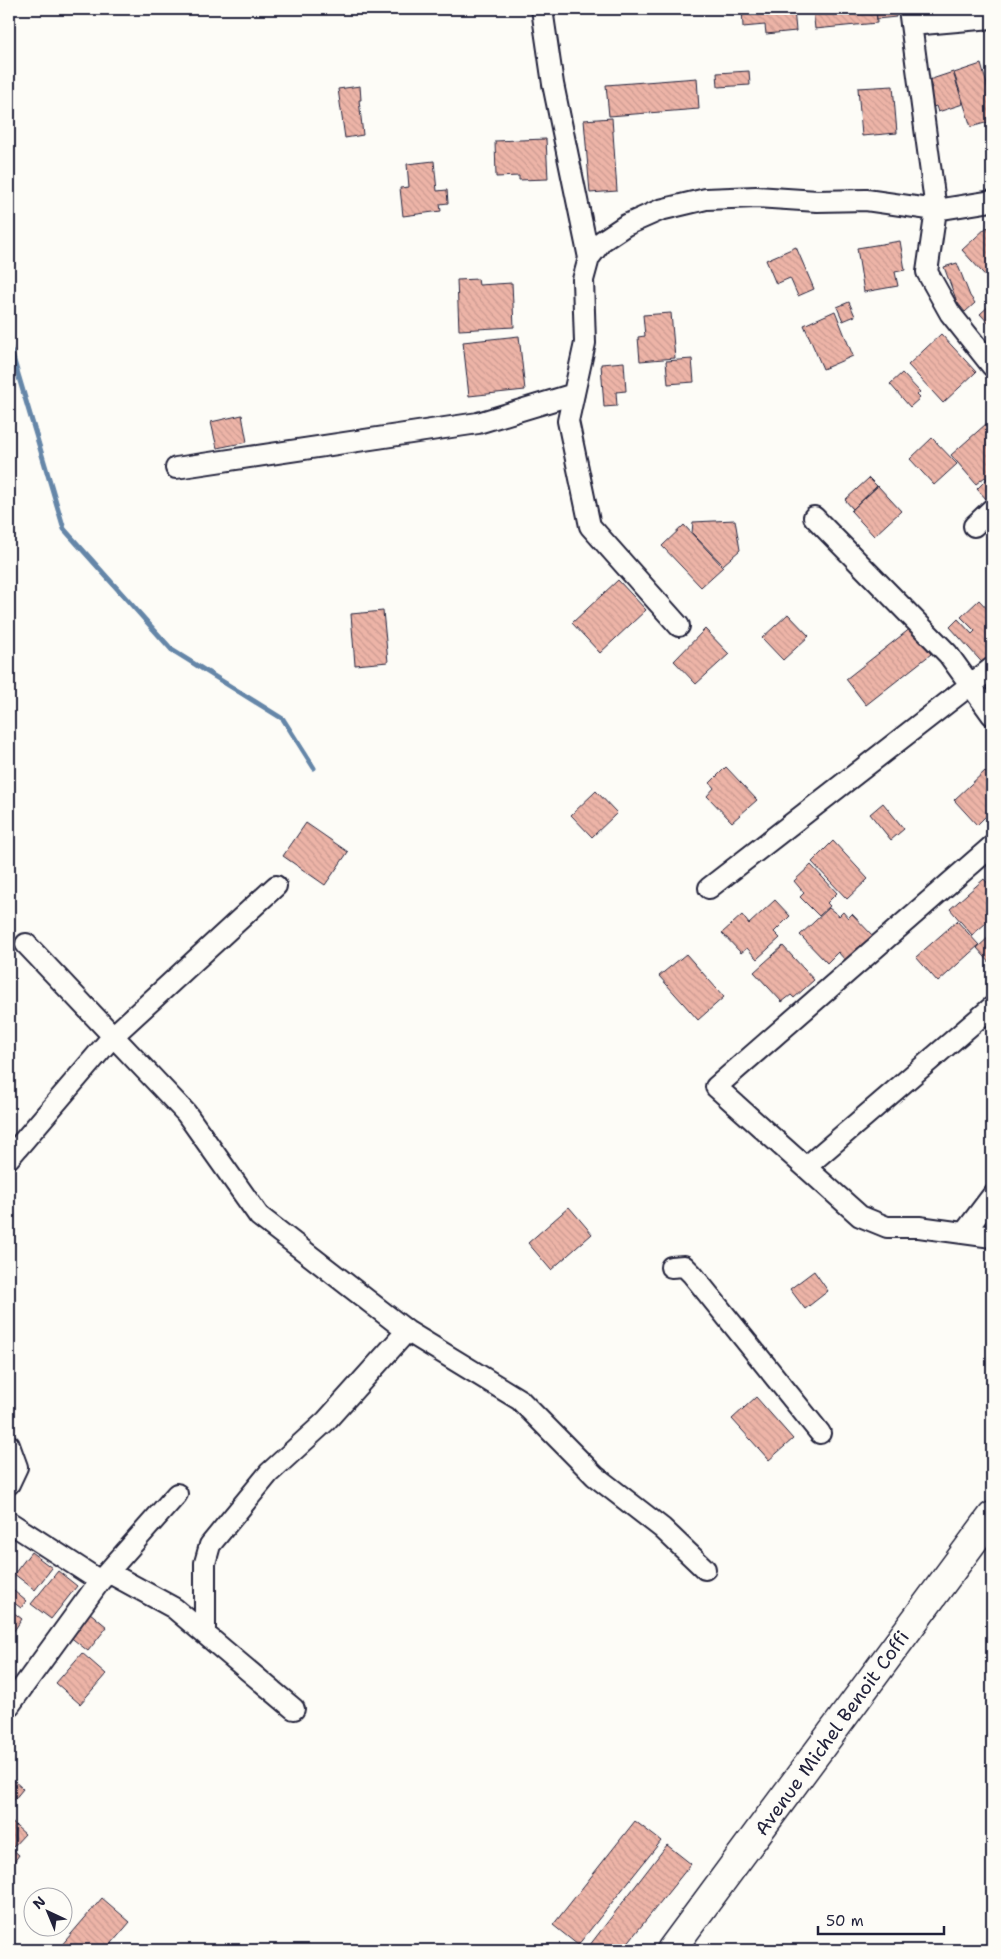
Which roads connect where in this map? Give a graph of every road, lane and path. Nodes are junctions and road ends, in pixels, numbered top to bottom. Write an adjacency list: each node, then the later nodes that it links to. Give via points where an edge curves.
1 (542, 9): 6 (street, via 553,84)
2 (910, 17): 3 (street); 5 (street)
3 (992, 18)
4 (992, 201): 5 (street)
5 (936, 210): 6 (street, via 866,200 706,199 660,210 626,225 602,241); 7 (street, via 927,272 950,313)
6 (589, 258): 8 (street, via 583,280 585,344)
7 (992, 366)
8 (574, 394): 9 (street, via 478,423); 13 (street, via 568,421 590,526)
9 (176, 468)
10 (992, 509): 12 (street)
11 (814, 517): 15 (street, via 948,654)
12 (974, 526)
13 (679, 626)
14 (992, 668): 15 (street)
15 (970, 687): 16 (street); 19 (street)
16 (992, 715)
17 (992, 846): 24 (street, via 716,1087)
18 (276, 886): 22 (street)
19 (709, 888)
20 (26, 944): 22 (street)
21 (992, 1007): 24 (street)
22 (113, 1036): 23 (street); 29 (street, via 186,1113 259,1216)
23 (9, 1158)
24 (806, 1167): 26 (street, via 860,1216 887,1226)
25 (992, 1196): 26 (street)
26 (964, 1233): 27 (street)
27 (992, 1237)
28 (671, 1267): 30 (street, via 684,1266 692,1274)
29 (408, 1330): 36 (street, via 520,1400 595,1476 662,1528); 38 (street, via 326,1421 269,1473 210,1545 205,1563)
30 (820, 1434)
31 (9, 1445): 32 (street, via 17,1467)
32 (9, 1484)
33 (177, 1494): 37 (street)
34 (992, 1516): 41 (street, Avenue Michel Benoit Coffi)
35 (9, 1522): 37 (street)
36 (705, 1569)
37 (104, 1577): 38 (street, via 174,1608); 39 (street)
38 (205, 1633): 40 (street)
39 (9, 1706)
40 (294, 1709)
41 (671, 1950)

